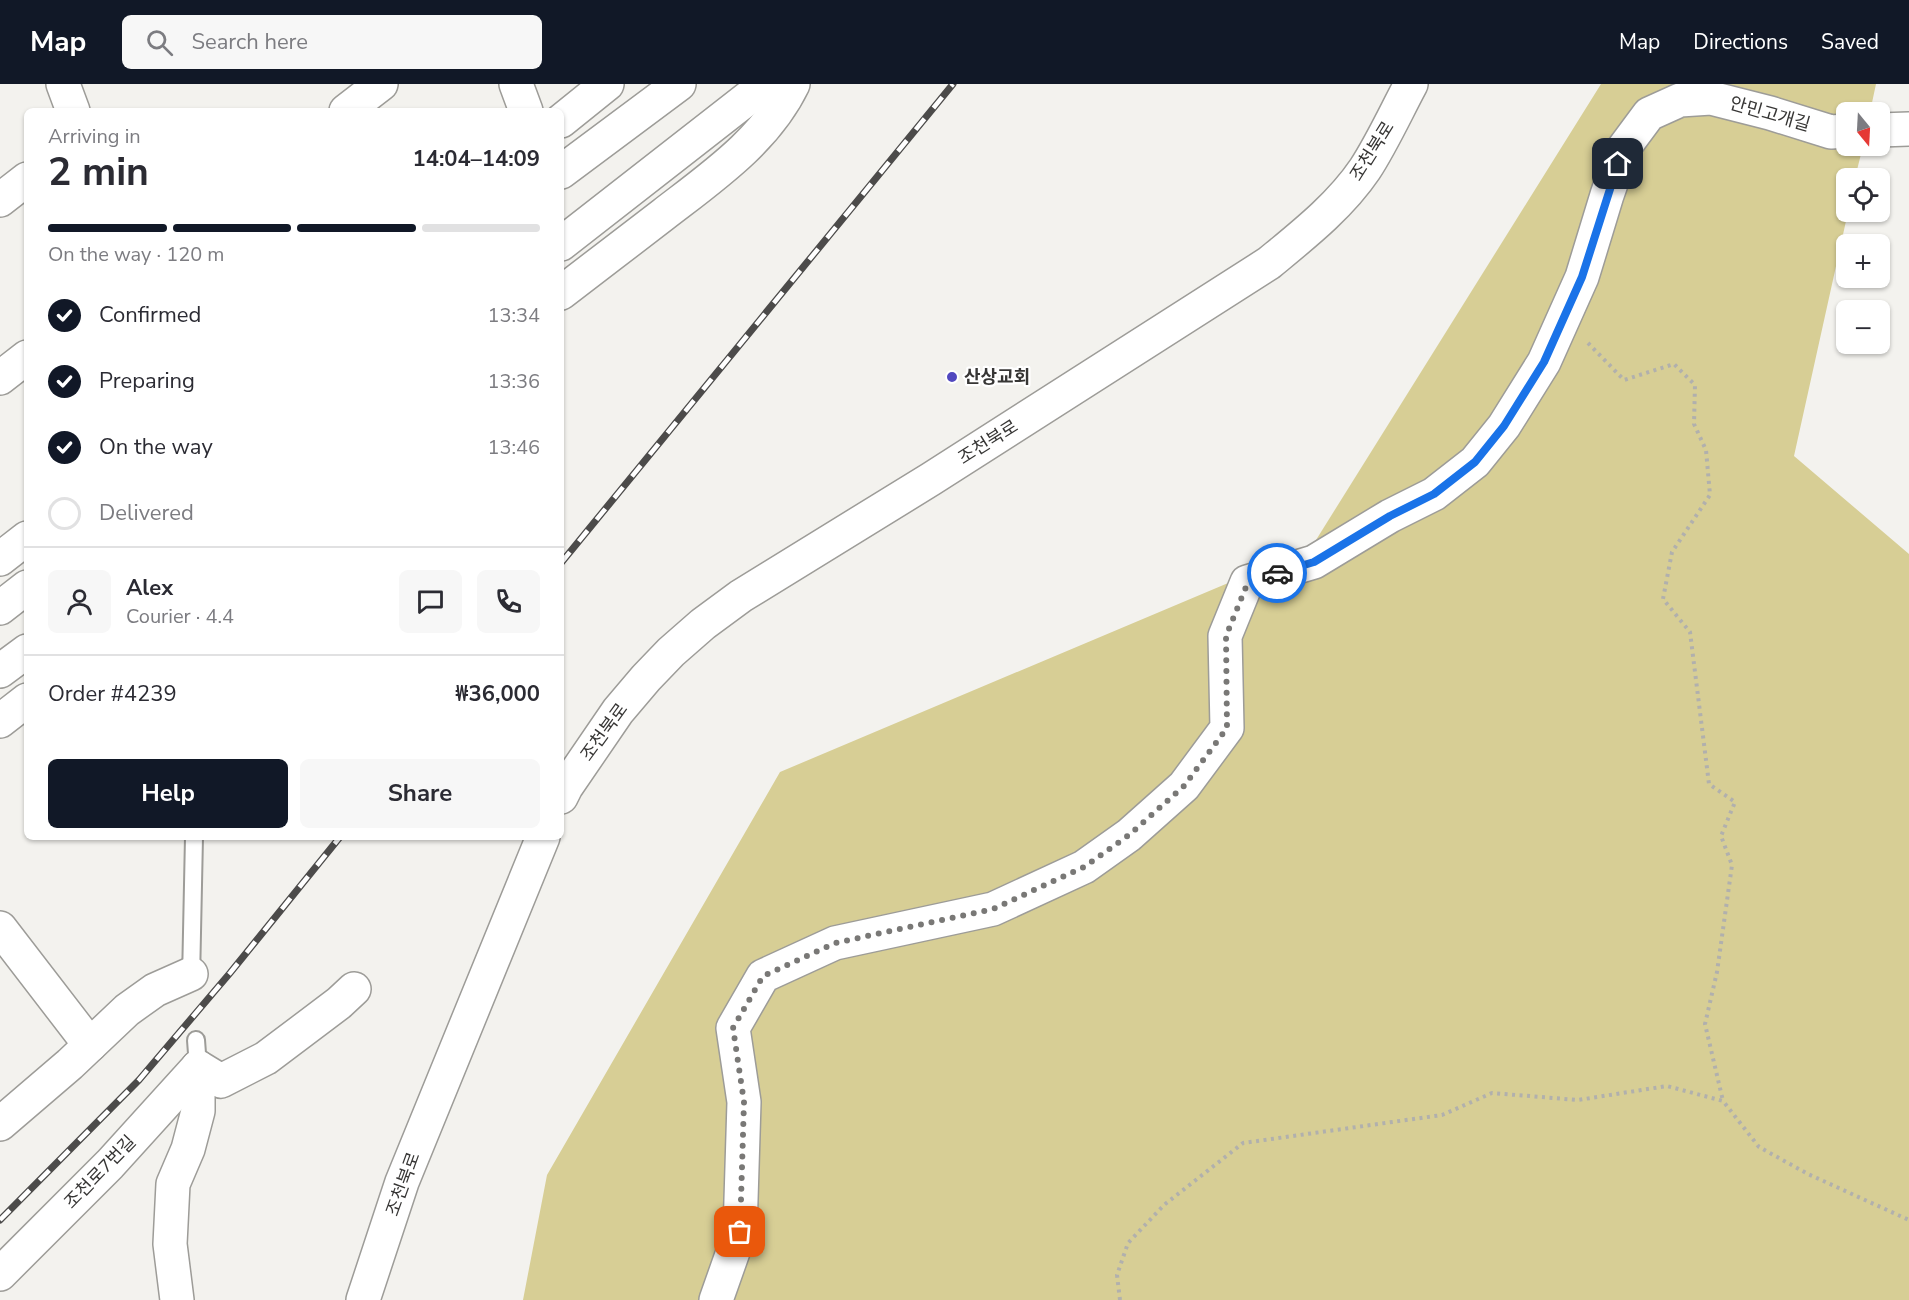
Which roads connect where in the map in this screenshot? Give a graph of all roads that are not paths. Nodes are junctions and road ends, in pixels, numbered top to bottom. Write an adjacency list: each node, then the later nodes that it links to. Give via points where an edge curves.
1 (63, 84): 9 (street)
2 (381, 84): 10 (street)
3 (516, 84): 11 (street)
4 (608, 84): 12 (street)
5 (679, 84): 16 (street)
6 (766, 84): 19 (street)
7 (793, 84): 20 (street, via 762,131 718,173)
8 (1411, 84): 29 (street, 조천북로, via 1365,169 1339,201 1300,237 1259,270 741,596 703,624 671,652 618,711)
9 (72, 108)
10 (350, 108)
11 (525, 108)
12 (564, 119)
13 (1909, 129): 14 (street)
14 (1890, 130)
15 (1836, 132): 41 (street, 안민고개길, via 1712,98 1680,100 1649,114 1623,149 1582,277 1544,362 1504,426 1475,462 1434,494 1314,562 1248,582 1226,636 1227,728 1184,786 1129,835 1084,867 993,909 835,943 763,976 733,1028 744,1102 740,1232)
16 (564, 170)
17 (24, 181): 18 (street)
18 (0, 200)
19 (564, 242)
20 (564, 291)
21 (24, 359): 22 (street)
22 (0, 378)
23 (24, 540): 24 (street)
24 (0, 558)
25 (24, 589): 26 (street)
26 (0, 608)
27 (24, 702): 28 (street)
28 (0, 721)
29 (564, 791)
30 (194, 840): 33 (lane)
31 (542, 840): 40 (street, 조천북로, via 402,1182)
32 (0, 928): 35 (street)
33 (191, 981): 35 (street, via 155,990)
34 (354, 989): 36 (street, via 266,1058 221,1081)
35 (90, 1045): 37 (street)
36 (197, 1054): 38 (street, 조천로7번길, via 110,1164); 39 (street, via 198,1111 173,1184 170,1244)
37 (0, 1124)
38 (0, 1274)
39 (177, 1300)
40 (363, 1300)
41 (716, 1300)

